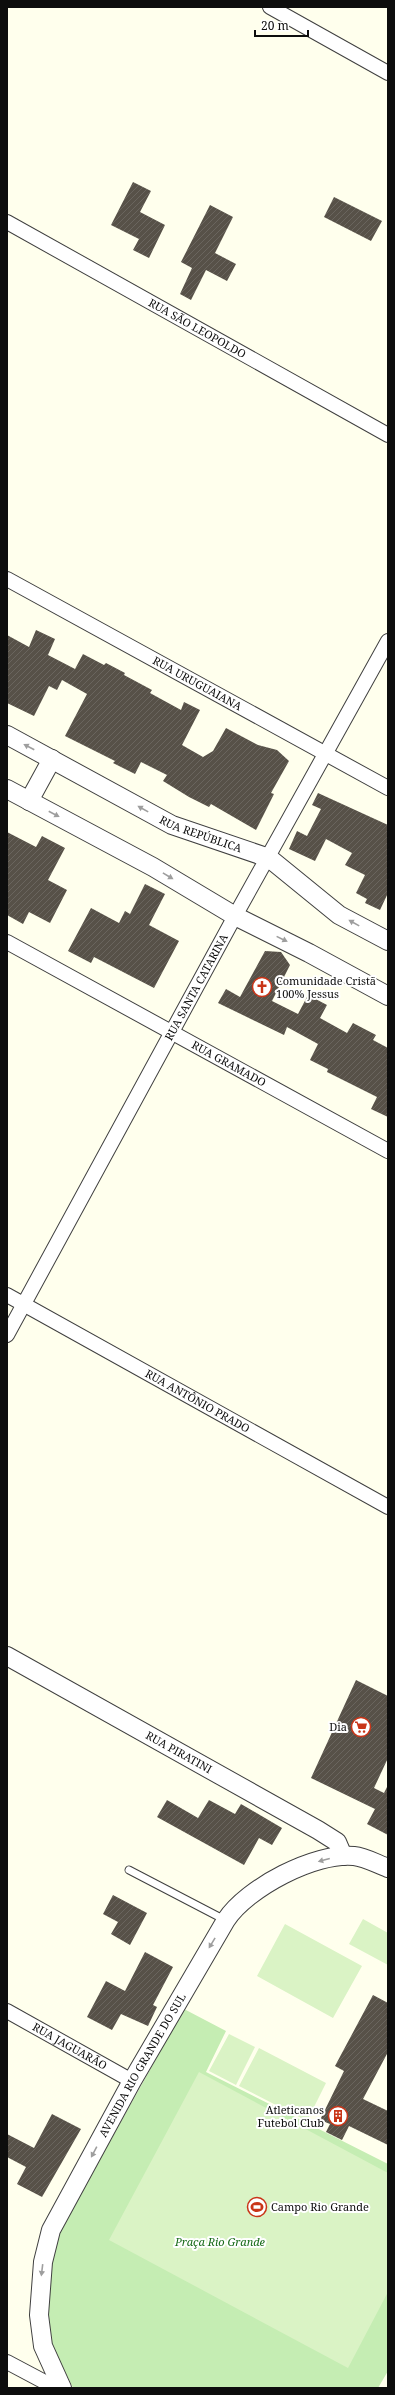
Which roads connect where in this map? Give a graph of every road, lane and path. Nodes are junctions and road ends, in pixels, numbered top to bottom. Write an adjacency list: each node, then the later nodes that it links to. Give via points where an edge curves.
1 (270, 7): 2 (street)
2 (388, 73)
3 (7, 222): 4 (street, RUA SÃO LEOPOLDO)
4 (388, 435)
5 (7, 579): 8 (street, RUA URUGUAIANA)
6 (388, 641): 8 (street, RUA SANTA CATARINA)
7 (7, 735): 9 (street, RUA REPÚBLICA, one-way to 7)
8 (326, 754): 10 (street, RUA URUGUAIANA); 13 (street, RUA SANTA CATARINA)
9 (52, 760): 12 (street); 13 (street, RUA REPÚBLICA, one-way to 9, via 172,824)
10 (388, 788)
11 (7, 789): 12 (street)
12 (28, 801): 14 (street, one-way to 14, via 153,867)
13 (269, 858): 14 (street, RUA SANTA CATARINA); 15 (street, RUA REPÚBLICA, one-way to 13, via 339,915)
14 (235, 916): 17 (street, one-way to 17); 18 (street, RUA SANTA CATARINA)
15 (388, 941)
16 (7, 942): 18 (street, RUA GRAMADO)
17 (388, 996)
18 (173, 1033): 19 (street, RUA GRAMADO); 21 (street, RUA SANTA CATARINA)
19 (388, 1151)
20 (7, 1295): 21 (street, RUA ANTÔNIO PRADO)
21 (24, 1305): 22 (street, RUA SANTA CATARINA); 23 (street, RUA ANTÔNIO PRADO)
22 (7, 1336)
23 (388, 1507)
24 (7, 1656): 25 (street, RUA PIRATINI, via 318,1830 337,1842)
25 (343, 1856): 26 (street, AVENIDA RIO GRANDE DO SUL, via 360,1857); 28 (street, AVENIDA RIO GRANDE DO SUL, one-way to 28, via 296,1869 268,1882)
26 (388, 1868)
27 (129, 1870): 28 (lane)
28 (226, 1920): 30 (street, AVENIDA RIO GRANDE DO SUL, one-way to 30)
29 (7, 2011): 30 (street, RUA JAGUARÃO)
30 (132, 2080): 33 (street, AVENIDA RIO GRANDE DO SUL, one-way to 33, via 51,2230 46,2246 40,2286 40,2331 47,2359)
31 (7, 2362): 32 (street)
32 (56, 2388)
33 (62, 2388)

